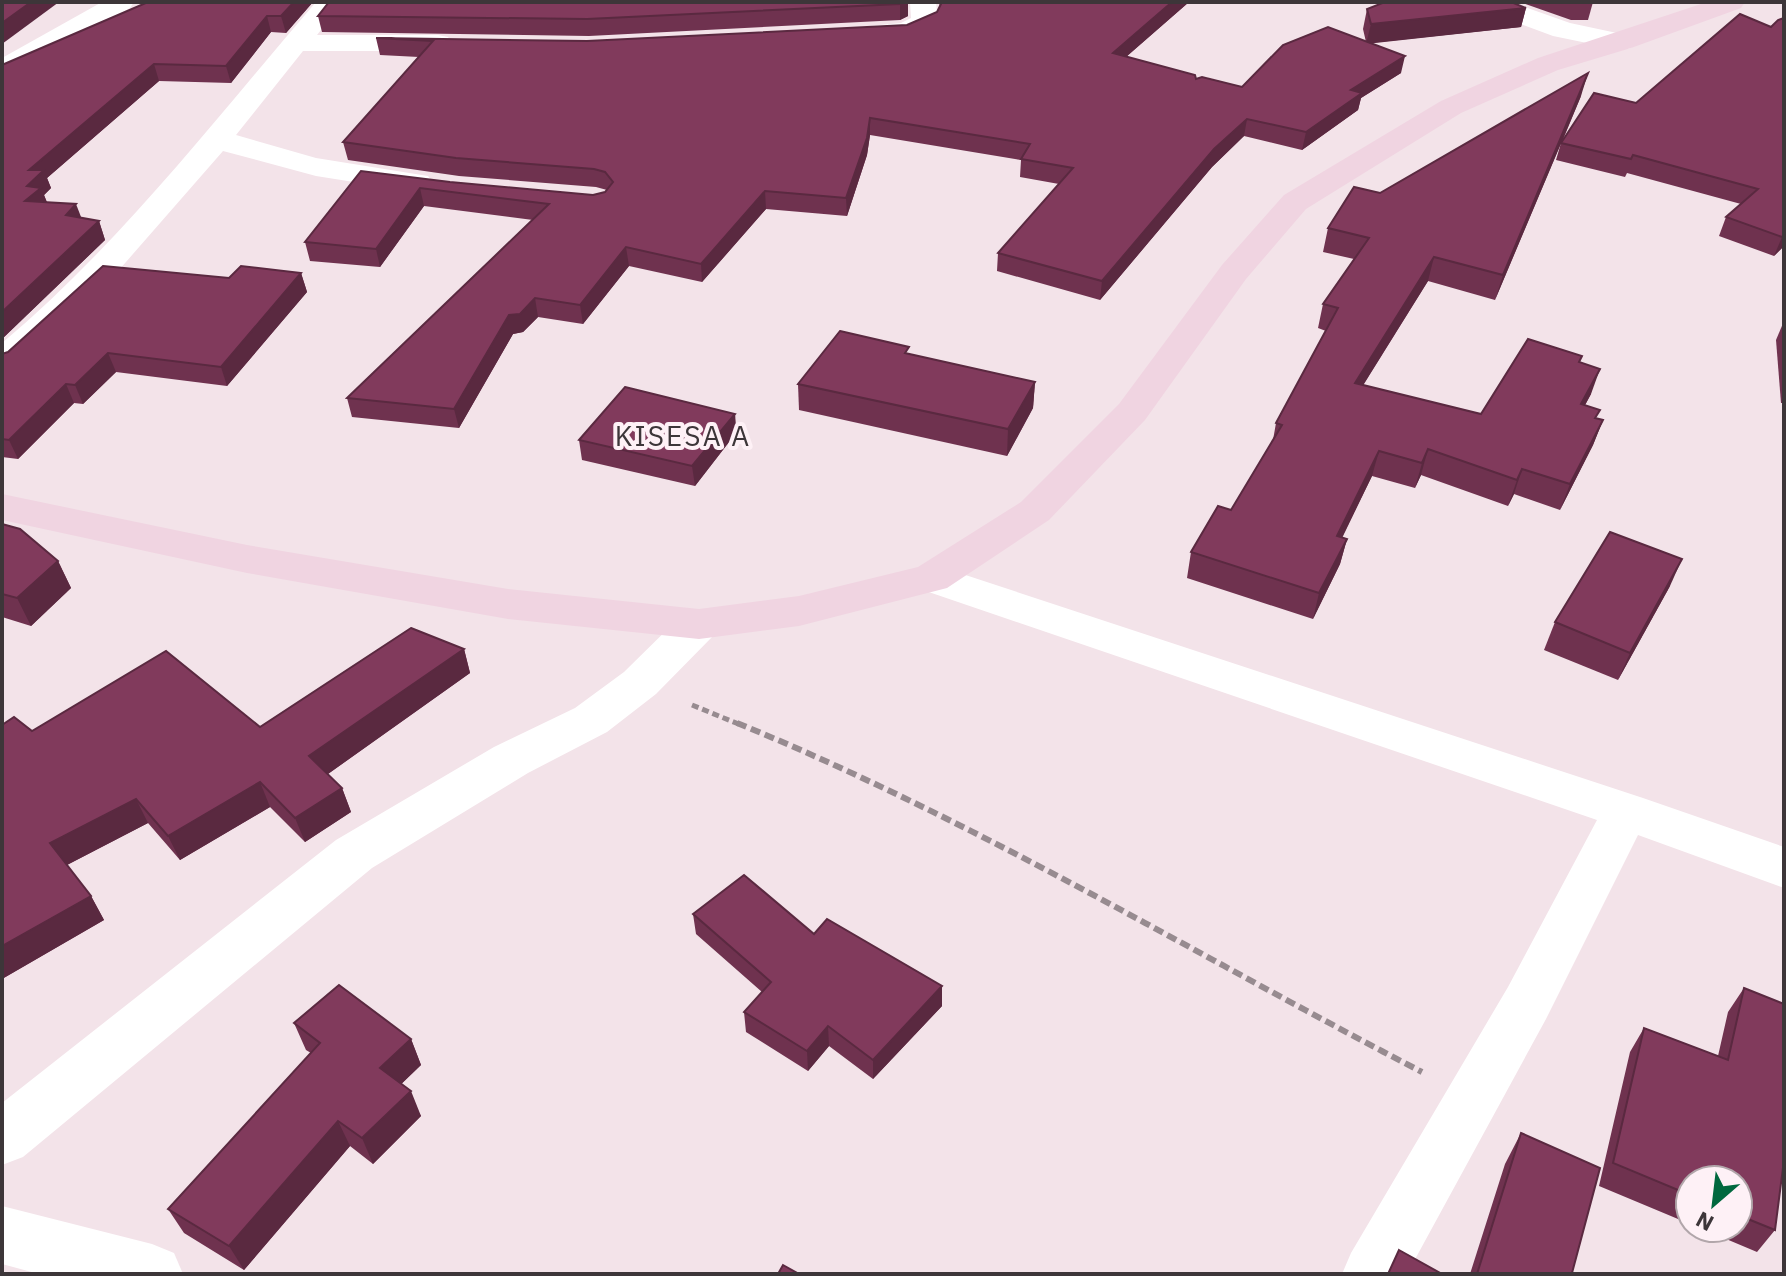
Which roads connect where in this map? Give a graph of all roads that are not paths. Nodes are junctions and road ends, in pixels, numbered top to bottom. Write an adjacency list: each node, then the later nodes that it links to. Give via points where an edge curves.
1 (121, 2): 10 (street)
2 (330, 2): 8 (street)
3 (923, 2): 6 (street, via 925,21 907,31)
4 (1487, 2): 7 (street, via 1563,30)
5 (1732, 2): 7 (street)
6 (849, 34)
7 (1621, 42): 17 (street, via 1548,64 1451,107 1295,202 1234,272 1132,412 1035,511)
8 (296, 43): 9 (street); 11 (street)
9 (463, 43)
10 (2, 69)
11 (217, 138): 12 (street); 13 (street)
12 (264, 157): 13 (street); 14 (street, via 343,174)
13 (188, 175): 15 (street, via 123,250)
14 (445, 186)
15 (2, 361)
16 (2, 507): 18 (street, via 247,559 508,604)
17 (932, 578): 18 (street, via 799,611); 19 (street)
18 (699, 624): 21 (street, via 640,683 591,720 460,789 354,854)
19 (1626, 811): 20 (street); 24 (street, via 1527,1003)
20 (1784, 868)
21 (2, 1138)
22 (2, 1235): 23 (street)
23 (152, 1274)
24 (1373, 1274)

